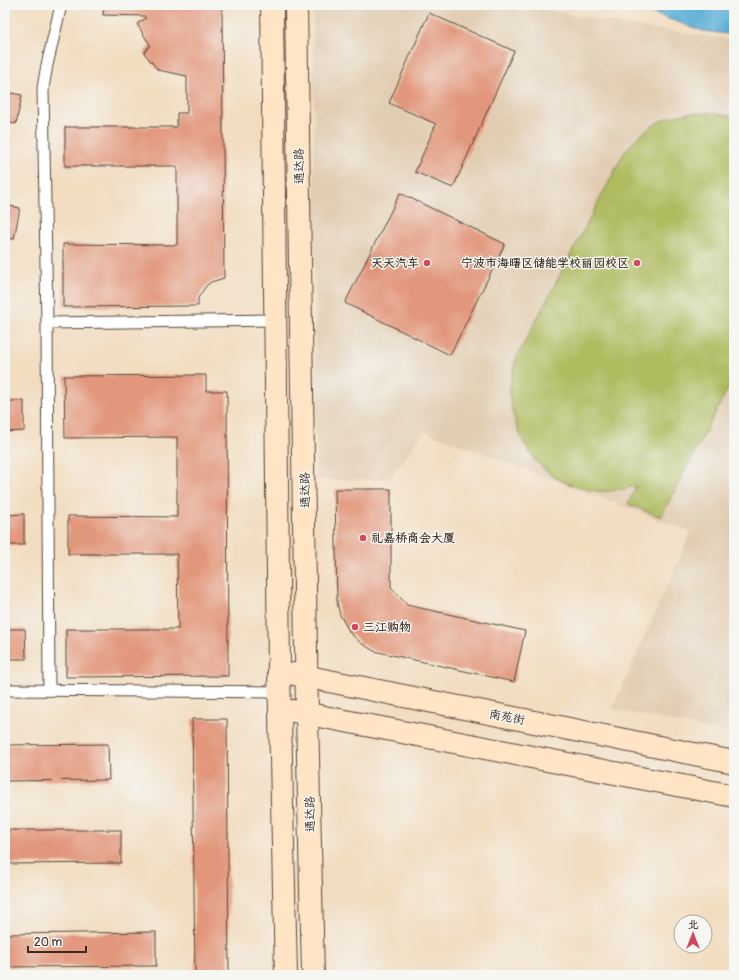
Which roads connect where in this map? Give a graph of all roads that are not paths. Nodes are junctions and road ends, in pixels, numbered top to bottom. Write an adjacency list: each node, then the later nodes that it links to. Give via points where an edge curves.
1 (61, 5): 5 (lane, via 44,88)
2 (272, 5): 4 (street, 通达路)
3 (296, 5): 6 (street, 通达路)
4 (276, 320): 5 (lane); 9 (street, 通达路)
5 (47, 323): 8 (lane)
6 (308, 677): 9 (street, 南苑街); 10 (street, 通达路); 11 (street, 南苑街)
7 (5, 690): 8 (lane)
8 (49, 690): 9 (lane)
9 (280, 691): 10 (street); 13 (street, 通达路)
10 (307, 714): 12 (street); 14 (street, 通达路)
11 (734, 762)
12 (734, 796)
13 (286, 975)
14 (313, 975)

